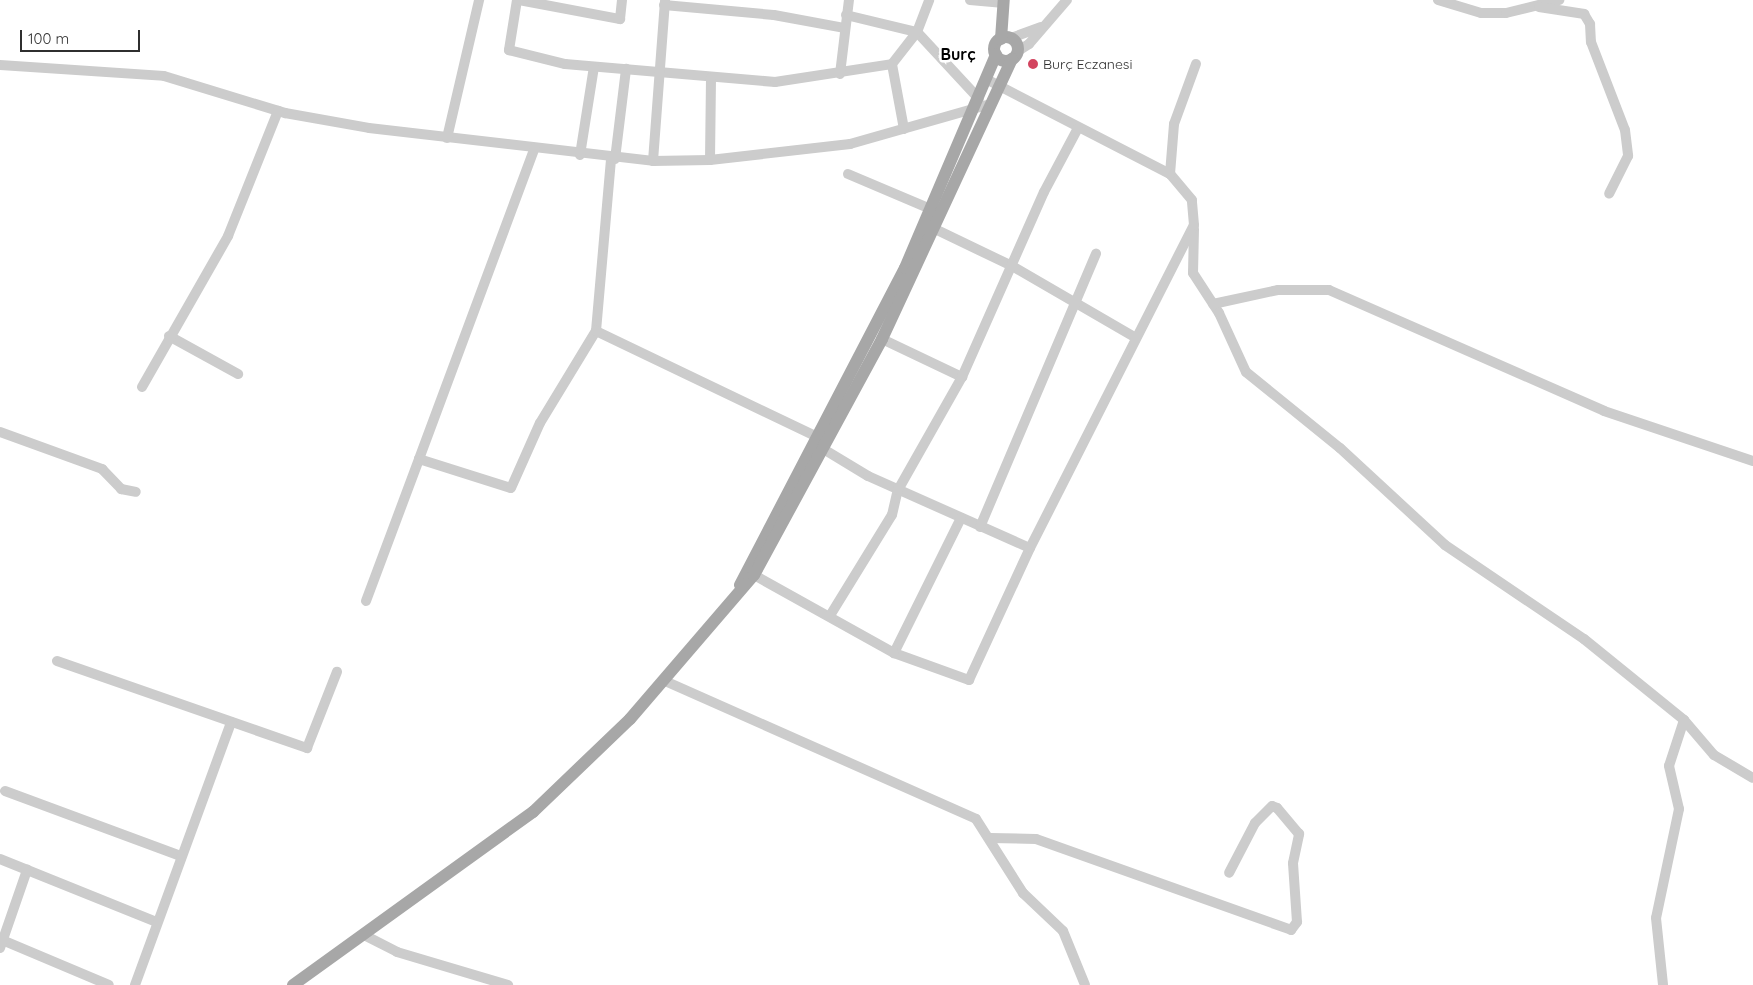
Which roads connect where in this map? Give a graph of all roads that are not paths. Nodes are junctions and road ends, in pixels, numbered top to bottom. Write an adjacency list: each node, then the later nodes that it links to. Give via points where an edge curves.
1 (479, 0): 34 (street)
2 (518, 0): 3 (street, via 620,19); 23 (street, via 509,50)
3 (622, 0)
4 (849, 0): 13 (street)
5 (929, 0): 16 (street)
6 (970, 0): 10 (street)
7 (1066, 0): 14 (street)
8 (1438, 0): 12 (street, via 1481,13)
9 (1559, 0): 12 (street)
10 (1001, 1): 17 (main road)
11 (664, 2): 15 (street, via 774,15); 25 (street)
12 (1539, 7): 42 (street, via 1584,14 1590,24 1591,42 1625,130 1628,156)
13 (846, 15): 15 (street); 16 (street)
14 (1041, 27): 17 (street); 19 (street, via 1029,44)
15 (844, 28): 26 (street)
16 (917, 32): 20 (street); 30 (street)
17 (1006, 39): 18 (main road); 19 (main road)
18 (996, 55): 19 (main road); 28 (main road)
19 (1015, 55): 29 (main road)
20 (892, 64): 26 (street); 33 (street)
21 (1196, 64): 41 (street, via 1174,124)
22 (0, 65): 31 (street, via 164,76)
23 (594, 67): 24 (street); 36 (street)
24 (626, 69): 25 (street); 37 (street)
25 (660, 72): 27 (street); 39 (street)
26 (840, 74): 27 (street, via 775,82)
27 (711, 78): 38 (street)
28 (986, 79): 29 (street); 30 (main road)
29 (1000, 86): 30 (main road); 32 (street)
30 (981, 104): 33 (street); 43 (main road); 45 (main road)
31 (278, 111): 34 (street); 53 (street, via 228,236)
32 (1078, 128): 41 (street); 48 (street)
33 (904, 130): 38 (street, via 850,144)
34 (448, 138): 35 (street)
35 (534, 149): 36 (street); 62 (street)
36 (580, 155): 37 (street)
37 (613, 159): 39 (street); 52 (street)
38 (710, 160): 39 (street)
39 (653, 161)
40 (848, 174): 43 (street)
41 (1170, 174): 44 (street, via 1192,200)
42 (1609, 194)
43 (931, 209): 60 (main road)
44 (1194, 225): 47 (street); 49 (street)
45 (935, 229): 48 (street); 55 (main road)
46 (1096, 254): 50 (street)
47 (1193, 261): 49 (street); 51 (street, via 1192,274)
48 (1012, 266): 50 (street); 57 (street)
49 (1171, 272): 54 (street)
50 (1076, 303): 54 (street); 67 (street)
51 (1213, 304): 63 (street, via 1278,290 1329,290 1604,410); 77 (street, via 1246,372 1340,448 1445,545 1584,639)
52 (596, 331): 60 (street); 62 (street, via 540,423 511,488)
53 (169, 336): 56 (street); 58 (street)
54 (1136, 338): 68 (street)
55 (882, 339): 57 (street); 60 (main road)
56 (238, 374)
57 (962, 377): 64 (street)
58 (142, 387)
59 (0, 432): 65 (street, via 102,469 121,489)
60 (825, 432): 61 (main road); 70 (main road)
61 (825, 450): 64 (street); 69 (main road)
62 (419, 459): 71 (street)
63 (1753, 461)
64 (898, 490): 66 (street); 72 (street, via 892,515)
65 (136, 492)
66 (962, 518): 67 (street); 73 (street)
67 (980, 527): 68 (street)
68 (1030, 548): 73 (street, via 969,680)
69 (754, 575): 70 (main road); 72 (street)
70 (736, 594): 76 (main road)
71 (366, 601)
72 (831, 614): 73 (street)
73 (894, 653)
74 (57, 661): 78 (street)
75 (337, 672): 78 (street, via 307,748)
76 (665, 681): 81 (street, via 856,769 945,803 976,820); 87 (main road, via 533,812)
77 (1684, 720): 79 (street, via 1714,755); 96 (street, via 1669,766 1679,809 1656,918)
78 (231, 722): 82 (street)
79 (1753, 778)
80 (5, 791): 82 (street)
81 (990, 838): 85 (street, via 1036,839 1291,930 1297,922 1293,863 1299,834 1278,808 1272,806 1255,823); 95 (street, via 1023,893 1063,931)
82 (181, 856): 86 (street)
83 (0, 859): 84 (street)
84 (27, 870): 86 (street); 88 (street)
85 (1229, 873)
86 (158, 922): 91 (street)
87 (366, 936): 89 (street, via 397,952); 92 (main road)
88 (1, 942): 90 (street)
89 (464, 974): 93 (street); 94 (street)
90 (109, 985)
91 (135, 985)
92 (293, 985)
93 (460, 985)
94 (508, 985)
95 (1085, 985)
96 (1663, 985)

